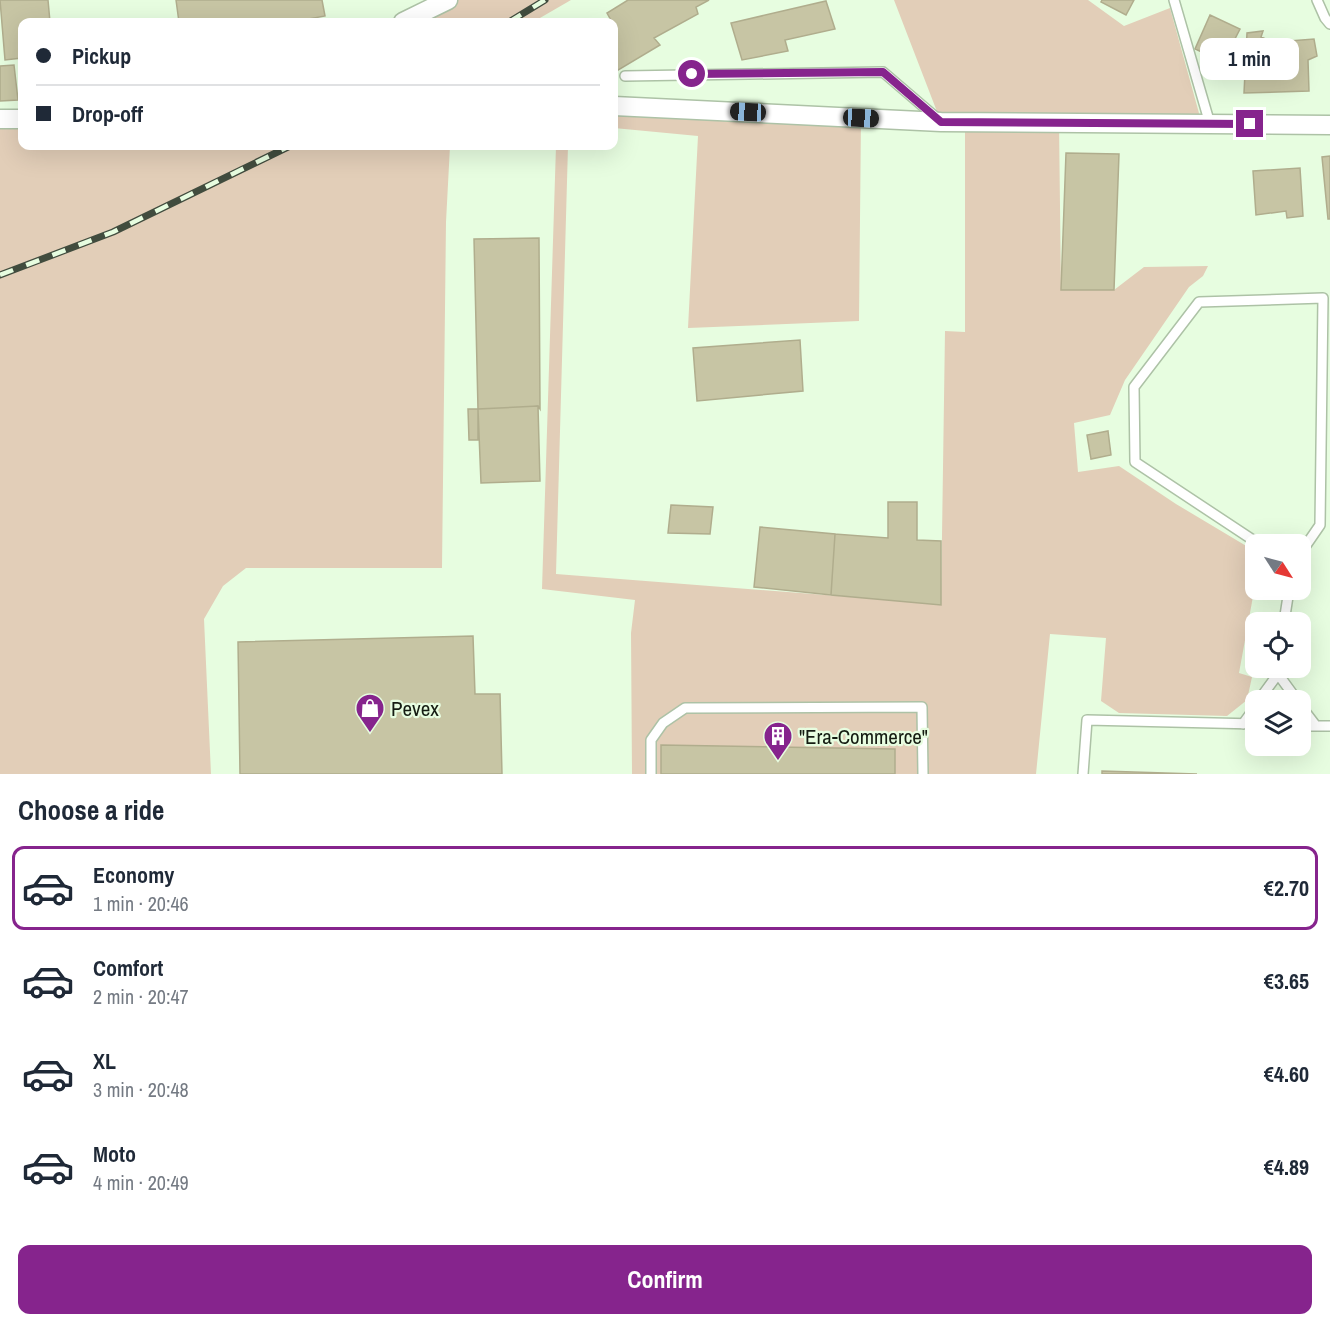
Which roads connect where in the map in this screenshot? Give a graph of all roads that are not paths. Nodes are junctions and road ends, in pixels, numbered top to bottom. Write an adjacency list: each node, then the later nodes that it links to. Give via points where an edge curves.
1 (448, 0): 4 (street)
2 (1174, 0): 11 (lane)
3 (1317, 0): 5 (lane)
4 (411, 18)
5 (1330, 24)
6 (625, 76): 10 (lane, via 883,72)
7 (618, 106): 10 (street)
8 (18, 118): 9 (street)
9 (0, 119)
10 (941, 122): 11 (street)
11 (1210, 124): 12 (street)
12 (1330, 125)
13 (1245, 535): 14 (lane, via 1135,462 1134,387 1199,302 1323,298 1320,525)
14 (1311, 538)
15 (1311, 719): 19 (lane)
16 (1245, 721): 17 (lane)
17 (1243, 724): 23 (lane, via 1087,720)
18 (1311, 726): 19 (lane)
19 (1316, 726): 20 (lane)
20 (1330, 726)
21 (651, 774): 22 (lane, via 651,740 663,723 685,708 910,707 922,707)
22 (923, 774)
23 (1083, 774)

